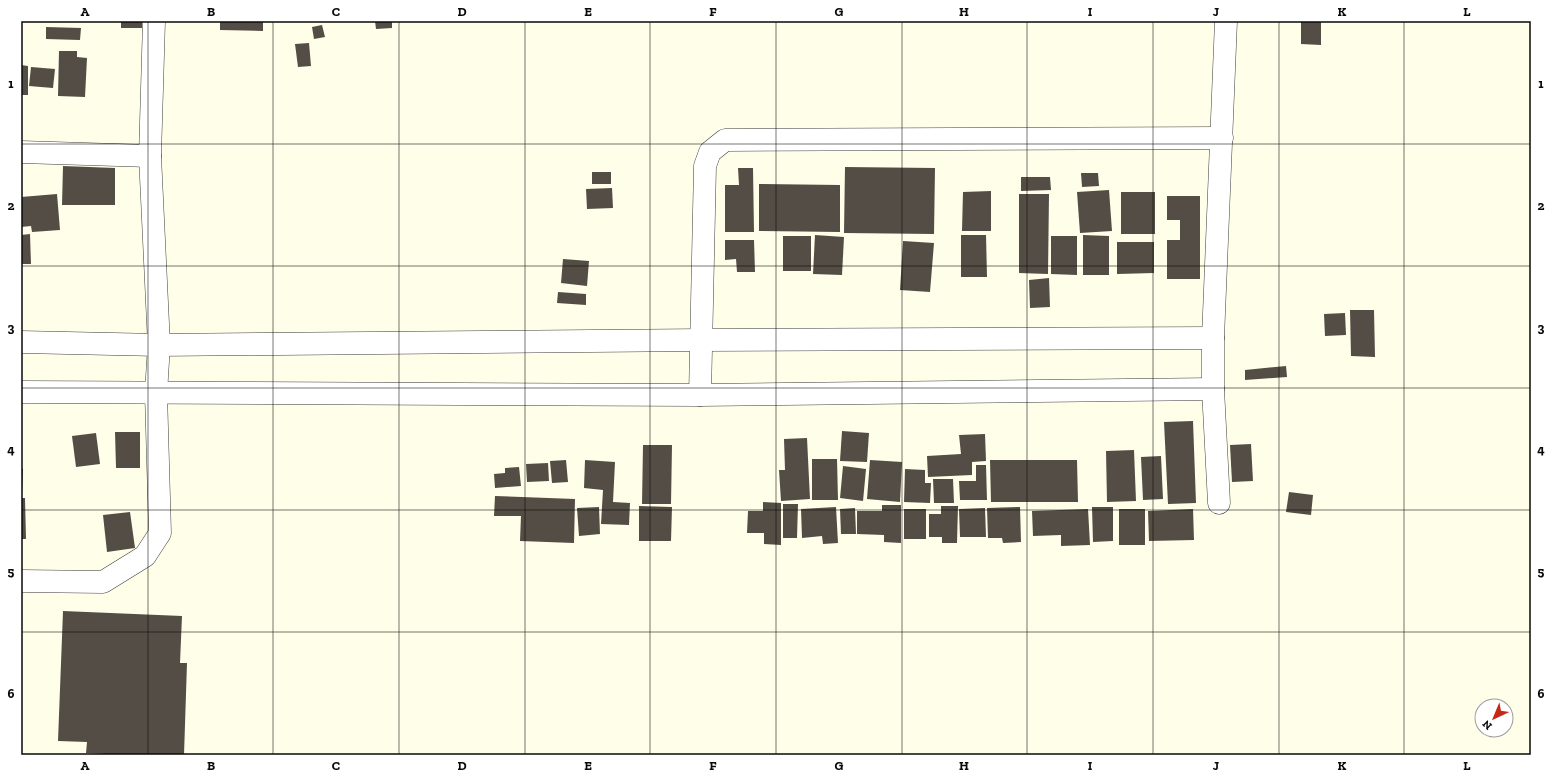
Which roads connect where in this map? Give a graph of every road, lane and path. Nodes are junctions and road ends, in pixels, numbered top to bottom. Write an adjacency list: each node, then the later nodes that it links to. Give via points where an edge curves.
1 (154, 21): 5 (street)
2 (1226, 21): 3 (street)
3 (1222, 138): 6 (street); 7 (street, via 725,140 710,152 705,166)
4 (21, 152): 5 (street)
5 (150, 156): 9 (street)
6 (1213, 338): 7 (street); 10 (street)
7 (702, 340): 9 (street); 13 (street)
8 (21, 342): 9 (street)
9 (159, 345): 12 (street)
10 (1213, 390): 13 (street); 14 (street)
11 (21, 392): 12 (street)
12 (156, 393): 13 (street); 15 (street, via 160,533 145,556 103,582)
13 (700, 395)
14 (1219, 503)
15 (21, 581)

